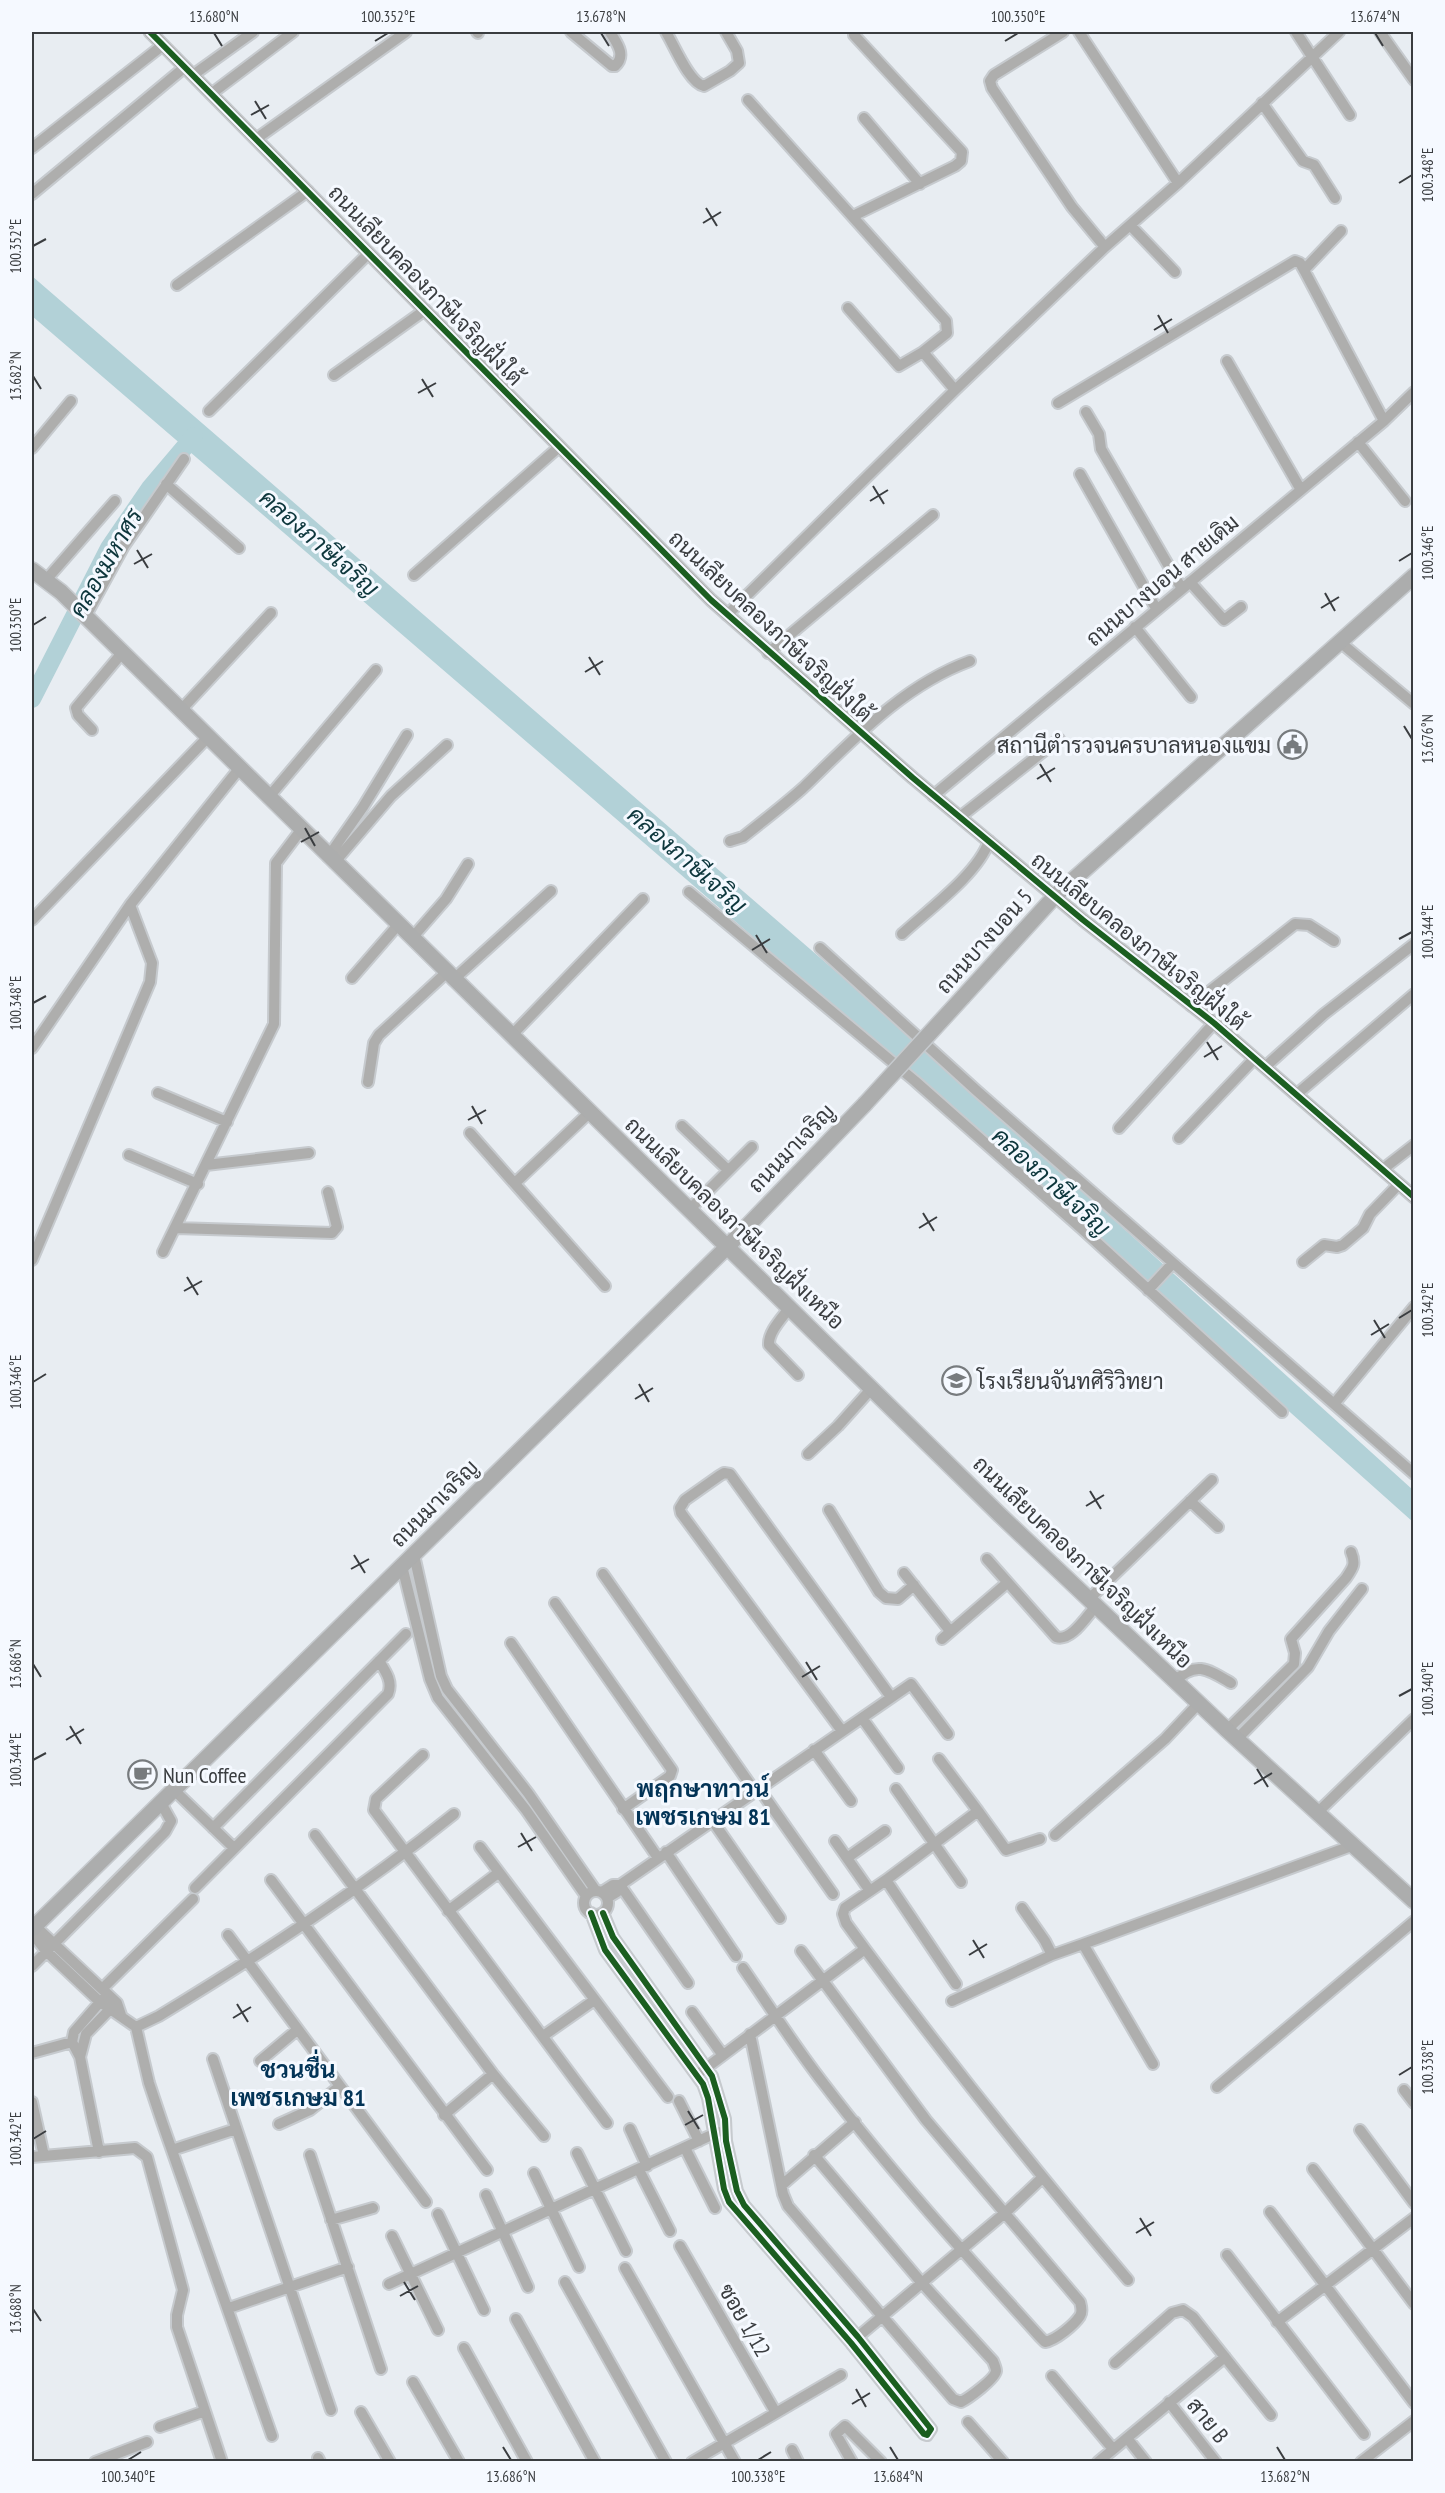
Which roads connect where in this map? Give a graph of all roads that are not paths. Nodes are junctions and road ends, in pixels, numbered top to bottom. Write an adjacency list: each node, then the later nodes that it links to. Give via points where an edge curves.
1 (150, 32): 15 (street, ถนนเลียบคลองภาษีเจริญฝั่งใต้)
2 (253, 32): 18 (street)
3 (292, 32): 20 (street)
4 (406, 32): 25 (street)
5 (571, 32): 6 (street, via 615,66 621,53)
6 (610, 32)
7 (666, 32): 8 (street, via 690,75 704,86 739,63)
8 (726, 32)
9 (1063, 32): 35 (street, via 990,81 1072,207)
10 (1079, 32): 27 (street)
11 (1296, 32): 16 (street)
12 (1339, 32): 16 (street)
13 (1380, 32): 17 (street)
14 (854, 35): 28 (street, via 962,152 956,166)
15 (163, 45): 18 (street, ถนนเลียบคลองภาษีเจริญฝั่งใต้); 26 (street)
16 (1312, 55): 22 (street); 23 (street)
17 (1409, 63): 19 (street)
18 (189, 71): 20 (street, ถนนเลียบคลองภาษีเจริญฝั่งใต้); 30 (street)
19 (1413, 80)
20 (211, 94): 25 (street, ถนนเลียบคลองภาษีเจริญฝั่งใต้)
21 (748, 100): 32 (street)
22 (1262, 103): 27 (street); 31 (street, via 1303,161 1314,165)
23 (1350, 115)
24 (864, 118): 28 (street)
25 (256, 139): 29 (street, ถนนเลียบคลองภาษีเจริญฝั่งใต้)
26 (32, 148)
27 (1178, 183): 33 (street)
28 (920, 184): 32 (street)
29 (308, 191): 36 (street, ถนนเลียบคลองภาษีเจริญฝั่งใต้); 39 (street)
30 (32, 194)
31 (1335, 198)
32 (853, 216): 42 (street, via 946,321 947,333)
33 (1130, 225): 35 (street); 38 (street)
34 (1341, 231): 37 (street)
35 (1105, 247): 45 (street)
36 (369, 253): 41 (street, ถนนเลียบคลองภาษีเจริญฝั่งใต้); 49 (street)
37 (1304, 270): 48 (street, via 1300,263 1291,262); 51 (street)
38 (1175, 272)
39 (177, 285)
40 (849, 308): 42 (street, via 899,366)
41 (425, 310): 44 (street); 53 (street, ถนนเลียบคลองภาษีเจริญฝั่งใต้)
42 (923, 352): 45 (street)
43 (1227, 361): 58 (street)
44 (334, 375)
45 (955, 390): 71 (street)
46 (1413, 392): 51 (street, ถนนบางบอน สายเดิม)
47 (71, 401): 54 (street)
48 (1058, 403)
49 (209, 411)
50 (1086, 412): 67 (street, via 1099,434 1101,449)
51 (1384, 421): 52 (street, ถนนบางบอน สายเดิม)
52 (1358, 442): 58 (street, ถนนบางบอน สายเดิม); 60 (street)
53 (559, 447): 64 (street); 71 (street, ถนนเลียบคลองภาษีเจริญฝั่งใต้)
54 (32, 448)
55 (184, 459): 57 (street)
56 (1080, 474): 69 (street)
57 (166, 484): 62 (street); 72 (street)
58 (1301, 490): 67 (street, ถนนบางบอน สายเดิม)
59 (115, 501): 66 (street)
60 (1405, 501)
61 (933, 515): 75 (street)
62 (239, 548)
63 (32, 570): 66 (main road, ถนนเลียบคลองภาษีเจริญฝั่งเหนือ)
64 (414, 575)
65 (1413, 576): 74 (main road, ถนนบางบอน 5)
66 (46, 580): 72 (main road, ถนนเลียบคลองภาษีเจริญฝั่งเหนือ)
67 (1186, 586): 68 (street, via 1224,620); 69 (street, ถนนบางบอน สายเดิม)
68 (1241, 607)
69 (1157, 610): 73 (street, ถนนบางบอน สายเดิม)
70 (271, 614): 81 (street)
71 (727, 615): 75 (street, ถนนเลียบคลองภาษีเจริญฝั่งใต้)
72 (84, 616): 76 (main road, ถนนเลียบคลองภาษีเจริญฝั่งเหนือ)
73 (1135, 627): 79 (street); 89 (street, ถนนบางบอน สายเดิม)
74 (1340, 642): 80 (street); 99 (main road, ถนนบางบอน 5)
75 (768, 652): 83 (street, ถนนเลียบคลองภาษีเจริญฝั่งใต้)
76 (122, 653): 81 (main road, ถนนเลียบคลองภาษีเจริญฝั่งเหนือ); 82 (street, via 76,708)
77 (970, 661): 83 (street, via 933,677)
78 (376, 670): 90 (street)
79 (1191, 697)
80 (1413, 705)
81 (181, 710): 85 (main road, ถนนเลียบคลองภาษีเจริญฝั่งเหนือ)
82 (93, 730)
83 (859, 732): 89 (street, ถนนเลียบคลองภาษีเจริญฝั่งใต้); 93 (street, via 797,793 743,837)
84 (407, 735): 95 (street)
85 (208, 737): 88 (main road, ถนนเลียบคลองภาษีเจริญฝั่งเหนือ); 102 (street)
86 (1059, 739): 91 (street)
87 (447, 745): 95 (street)
88 (239, 769): 90 (main road, ถนนเลียบคลองภาษีเจริญฝั่งเหนือ); 101 (street)
89 (933, 796): 91 (street, ถนนเลียบคลองภาษีเจริญฝั่งใต้)
90 (268, 798): 92 (main road, ถนนเลียบคลองภาษีเจริญฝั่งเหนือ)
91 (960, 817): 94 (street, ถนนเลียบคลองภาษีเจริญฝั่งใต้)
92 (301, 830): 95 (main road, ถนนเลียบคลองภาษีเจริญฝั่งเหนือ); 123 (street, via 276,863 274,1024)
93 (730, 841)
94 (989, 841): 99 (street, ถนนเลียบคลองภาษีเจริญฝั่งใต้); 104 (street, via 970,871)
95 (331, 860): 103 (main road, ถนนเลียบคลองภาษีเจริญฝั่งเหนือ)
96 (468, 864): 105 (street, via 446,899)
97 (551, 891): 109 (street)
98 (689, 892): 148 (street, via 915,1081)
99 (1055, 896): 112 (street, ถนนเลียบคลองภาษีเจริญฝั่งใต้); 121 (main road, ถนนบางบอน 5, bridge)
100 (643, 899): 114 (street)
101 (130, 905): 115 (street); 144 (street, via 152,963 150,982)
102 (32, 920)
103 (398, 925): 105 (main road, ถนนเลียบคลองภาษีเจริญฝั่งเหนือ); 110 (street)
104 (902, 934)
105 (412, 938): 109 (main road, ถนนเลียบคลองภาษีเจริญฝั่งเหนือ)
106 (1334, 941): 112 (street, via 1308,925 1295,924)
107 (1413, 944): 117 (street, via 1324,1014)
108 (820, 948): 146 (street)
109 (449, 976): 114 (main road, ถนนเลียบคลองภาษีเจริญฝั่งเหนือ); 118 (street, via 379,1035)
110 (352, 978)
111 (1413, 994): 120 (street)
112 (1191, 1006): 113 (street, ถนนเลียบคลองภาษีเจริญฝั่งใต้)
113 (1214, 1023): 116 (street, ถนนเลียบคลองภาษีเจริญฝั่งใต้); 125 (street)
114 (511, 1036): 122 (main road, ถนนเลียบคลองภาษีเจริญฝั่งเหนือ)
115 (32, 1048)
116 (1254, 1059): 117 (street, ถนนเลียบคลองภาษีเจริญฝั่งใต้); 127 (street)
117 (1265, 1067): 120 (street, ถนนเลียบคลองภาษีเจริญฝั่งใต้)
118 (368, 1082)
119 (158, 1093): 123 (street)
120 (1297, 1094): 133 (street, ถนนเลียบคลองภาษีเจริญฝั่งใต้)
121 (865, 1104): 142 (main road, ถนนมาเจริญ)
122 (589, 1113): 135 (street); 140 (main road, ถนนเลียบคลองภาษีเจริญฝั่งเหนือ)
123 (227, 1122): 132 (street)
124 (682, 1126): 134 (street)
125 (1119, 1128)
126 (470, 1133): 135 (street)
127 (1179, 1138)
128 (1413, 1145): 133 (street)
129 (752, 1146): 134 (street)
130 (309, 1153): 132 (street)
131 (129, 1155): 136 (street)
132 (206, 1165): 136 (street)
133 (1383, 1169): 137 (street, ถนนเลียบคลองภาษีเจริญฝั่งใต้)
134 (728, 1170): 140 (street)
135 (515, 1183): 147 (street)
136 (198, 1184): 141 (street)
137 (1399, 1184): 139 (street, ถนนเลียบคลองภาษีเจริญฝั่งใต้); 145 (street, via 1370,1214 1363,1228 1343,1245 1324,1245)
138 (328, 1192): 141 (street, via 337,1227 332,1233)
139 (1413, 1197)
140 (690, 1209): 142 (main road, ถนนเลียบคลองภาษีเจริญฝั่งเหนือ)
141 (176, 1228): 143 (street)
142 (728, 1246): 149 (main road, ถนนเลียบคลองภาษีเจริญฝั่งเหนือ); 163 (main road, ถนนมาเจริญ)
143 (163, 1252)
144 (32, 1260)
145 (1303, 1262)
146 (1171, 1265): 148 (street); 153 (street)
147 (605, 1286)
148 (1149, 1288): 154 (street)
149 (790, 1307): 151 (street, via 773,1330 769,1345); 152 (main road, ถนนเลียบคลองภาษีเจริญฝั่งเหนือ)
150 (1413, 1307): 153 (street)
151 (798, 1375)
152 (872, 1389): 155 (street); 169 (main road, ถนนเลียบคลองภาษีเจริญฝั่งเหนือ)
153 (1334, 1404): 156 (street)
154 (1282, 1412)
155 (808, 1454)
156 (1413, 1474)
157 (1212, 1480): 158 (street)
158 (1190, 1502): 160 (street); 169 (street)
159 (829, 1510): 167 (street, via 879,1592 891,1600 898,1599)
160 (1218, 1527)
161 (1351, 1552): 183 (street, via 1353,1568 1291,1639 1294,1664)
162 (987, 1559): 166 (street)
163 (408, 1561): 174 (street); 174 (street); 192 (main road, ถนนมาเจริญ)
164 (904, 1573): 167 (street)
165 (603, 1574): 190 (street)
166 (1007, 1583): 167 (street, via 946,1635); 169 (street, via 1060,1638 1068,1636)
167 (914, 1585)
168 (1362, 1589): 183 (street, via 1329,1631 1308,1667)
169 (1092, 1603): 175 (main road, ถนนเลียบคลองภาษีเจริญฝั่งเหนือ)
170 (555, 1604): 195 (street, via 672,1770 670,1776)
171 (406, 1634): 173 (street)
172 (512, 1643): 195 (street)
173 (379, 1661): 200 (street); 210 (street, via 390,1684 388,1694)
174 (436, 1677): 184 (street); 186 (street, via 438,1698)
175 (1175, 1681): 176 (street, via 1192,1669 1211,1671); 178 (main road, ถนนเลียบคลองภาษีเจริญฝั่งเหนือ)
176 (1231, 1683)
177 (891, 1697): 179 (street); 181 (street, via 730,1474 719,1476 685,1500 681,1513); 182 (street, via 910,1684)
178 (1198, 1703): 183 (main road, ถนนเลียบคลองภาษีเจริญฝั่งเหนือ); 203 (street, via 1165,1739)
179 (862, 1718): 181 (street); 189 (street)
180 (1413, 1719): 197 (street)
181 (842, 1731): 185 (street)
182 (948, 1734)
183 (1232, 1734): 197 (main road, ถนนเลียบคลองภาษีเจริญฝั่งเหนือ)
184 (491, 1745): 186 (street); 206 (street)
185 (814, 1750): 190 (street); 193 (street)
186 (482, 1753): 206 (street)
187 (423, 1755): 211 (street, via 373,1806)
188 (939, 1759): 196 (street)
189 (898, 1768)
190 (756, 1789): 199 (street); 222 (street)
191 (896, 1789): 207 (street)
192 (174, 1790): 194 (main road, ถนนมาเจริญ); 200 (street)
193 (851, 1801)
194 (161, 1803): 231 (main road, ถนนมาเจริญ); 234 (street, via 171,1821 165,1832)
195 (623, 1809): 212 (street)
196 (978, 1811): 204 (street, via 1006,1850); 207 (street)
197 (1318, 1812): 208 (main road, ถนนเลียบคลองภาษีเจริญฝั่งเหนือ)
198 (454, 1814): 211 (street)
199 (712, 1820): 212 (street); 228 (street)
200 (213, 1828): 210 (street)
201 (885, 1831): 213 (street)
202 (315, 1835): 219 (street)
203 (1055, 1836)
204 (1040, 1839)
205 (835, 1841): 213 (street)
206 (557, 1843): 221 (street)
207 (934, 1843): 216 (street); 217 (street)
208 (1354, 1845): 223 (main road, ถนนเลียบคลองภาษีเจริญฝั่งเหนือ); 233 (street)
209 (480, 1847): 214 (street)
210 (234, 1848): 245 (street)
211 (406, 1853): 219 (street); 225 (street)
212 (662, 1855): 218 (street); 238 (street)
213 (847, 1858): 220 (street)
214 (498, 1873): 225 (street); 246 (street)
215 (270, 1880): 230 (street)
216 (886, 1880): 220 (street); 244 (street)
217 (962, 1882)
218 (620, 1885): 221 (street); 243 (street)
219 (356, 1888): 230 (street); 263 (street)
220 (870, 1891): 235 (street, via 845,1908 843,1914)
221 (598, 1894): 226 (street, via 584,1904); 227 (street, via 608,1906)
222 (833, 1894)
223 (1413, 1901)
224 (1022, 1908): 237 (street)
225 (448, 1911): 254 (street)
226 (591, 1913): 227 (street); 264 (street, via 605,1950)
227 (603, 1913): 262 (street, via 613,1937)
228 (780, 1918)
229 (1413, 1921): 266 (street)
230 (302, 1924): 239 (street); 272 (street)
231 (33, 1929): 234 (street)
232 (228, 1935): 239 (street)
233 (1083, 1944): 237 (street); 261 (street)
234 (49, 1947): 240 (street); 245 (street)
235 (865, 1949): 242 (street); 295 (street)
236 (801, 1951): 242 (street)
237 (1052, 1955): 247 (street)
238 (736, 1956)
239 (247, 1960): 251 (street, via 159,2016); 252 (street)
240 (32, 1965)
241 (743, 1968): 250 (street)
242 (823, 1981): 250 (street); 304 (street, via 926,2120)
243 (688, 1983)
244 (956, 1984)
245 (103, 1995): 248 (street); 255 (street, via 74,2032)
246 (593, 2001): 254 (street); 268 (street)
247 (952, 2001)
248 (113, 2006): 251 (street); 258 (street, via 86,2034)
249 (692, 2012): 257 (street)
250 (776, 2016): 253 (street); 273 (street)
251 (136, 2026): 284 (street, via 149,2083)
252 (297, 2030): 260 (street); 265 (street)
253 (750, 2034): 257 (street); 296 (street)
254 (543, 2036): 274 (street)
255 (72, 2042): 256 (street); 258 (street)
256 (32, 2053)
257 (722, 2054): 262 (street)
258 (80, 2057): 285 (street)
259 (213, 2059): 276 (street)
260 (261, 2061)
261 (1153, 2064)
262 (706, 2067): 264 (street); 278 (street)
263 (494, 2074): 272 (street); 281 (street)
264 (697, 2075): 280 (street, via 708,2098)
265 (339, 2087): 275 (street, via 310,2110); 299 (street)
266 (1217, 2087)
267 (1404, 2090): 271 (street)
268 (668, 2097)
269 (32, 2102): 289 (street)
270 (679, 2102): 282 (street)
271 (1413, 2103)
272 (444, 2115): 293 (street)
273 (855, 2122): 288 (street); 313 (street)
274 (607, 2123)
275 (279, 2124)
276 (236, 2129): 284 (street); 328 (street)
277 (630, 2129): 291 (street)
278 (726, 2130): 280 (street); 336 (street, via 737,2191 744,2205)
279 (1360, 2130): 300 (street)
280 (714, 2134): 282 (street); 336 (street, via 729,2202)
281 (544, 2136)
282 (699, 2141): 283 (street)
283 (685, 2148): 291 (street); 302 (street)
284 (172, 2150): 330 (street)
285 (99, 2152): 289 (street); 347 (street, via 135,2148 147,2157 183,2290 177,2327)
286 (577, 2153): 297 (street)
287 (310, 2155): 308 (street)
288 (814, 2155): 296 (street); 324 (street)
289 (44, 2156): 290 (street)
290 (32, 2157)
291 (643, 2168): 297 (street); 309 (street)
292 (1313, 2169): 314 (street)
293 (487, 2170)
294 (534, 2173): 303 (street)
295 (1042, 2178): 304 (street); 322 (street)
296 (782, 2185): 332 (street, via 788,2206)
297 (595, 2190): 303 (street); 315 (street)
298 (486, 2195): 310 (street)
299 (426, 2202)
300 (1413, 2202)
301 (373, 2208): 308 (street)
302 (715, 2208)
303 (551, 2210): 310 (street); 319 (street)
304 (1006, 2212): 313 (street); 313 (street, via 1080,2302 1080,2316 1052,2341 1045,2342 1040,2337)
305 (1270, 2212): 326 (street)
306 (438, 2214): 316 (street)
307 (1413, 2218): 314 (street)
308 (331, 2220): 318 (street)
309 (670, 2231)
310 (502, 2232): 316 (street); 327 (street)
311 (392, 2236): 321 (street)
312 (680, 2246): 349 (street, ซอย 1/12)
313 (961, 2248): 324 (street)
314 (1373, 2250): 326 (street); 329 (street)
315 (626, 2251)
316 (457, 2253): 321 (street); 331 (street)
317 (1227, 2255): 334 (street)
318 (348, 2267): 328 (street); 340 (street)
319 (579, 2267)
320 (625, 2268): 358 (street)
321 (411, 2274): 325 (street); 335 (street)
322 (1128, 2280)
323 (565, 2282): 367 (street)
324 (921, 2282): 332 (street); 332 (street, via 993,2361 994,2376 968,2399 952,2399)
325 (389, 2284)
326 (1325, 2286): 334 (street); 345 (street)
327 (528, 2287)
328 (291, 2288): 330 (street); 346 (street)
329 (1413, 2304)
330 (229, 2308): 355 (street)
331 (484, 2310)
332 (882, 2317): 336 (street)
333 (516, 2319): 366 (street)
334 (1277, 2322): 354 (street)
335 (438, 2330)
336 (854, 2340): 336 (street, via 931,2428 930,2433 924,2434)
337 (464, 2348): 365 (street)
338 (1225, 2357): 339 (street, via 1183,2310 1172,2313); 344 (street); 350 (street)
339 (1115, 2363)
340 (381, 2369)
341 (841, 2375): 349 (street)
342 (1052, 2376): 359 (street)
343 (414, 2382): 364 (street)
344 (1169, 2403): 356 (street); 376 (street, สาย B)
345 (1413, 2403)
346 (332, 2410)
347 (205, 2411): 353 (street); 362 (street)
348 (361, 2412): 363 (street)
349 (777, 2413): 358 (street)
350 (1271, 2415)
351 (968, 2422): 373 (street)
352 (1412, 2426): 377 (street)
353 (160, 2427)
354 (1364, 2434)
355 (272, 2436)
356 (1127, 2438): 359 (street); 375 (street)
357 (147, 2442): 361 (street)
358 (725, 2443): 368 (street); 369 (street)
359 (1113, 2449): 374 (street)
360 (792, 2450): 370 (street)
361 (95, 2462)
362 (222, 2462)
363 (390, 2462)
364 (459, 2462)
365 (527, 2462)
366 (595, 2462)
367 (666, 2462)
368 (692, 2462)
369 (735, 2462)
370 (798, 2462)
371 (852, 2462): 372 (street, via 836,2434 845,2426)
372 (881, 2462)
373 (1003, 2462)
374 (1098, 2462)
375 (1146, 2462)
376 (1216, 2462)
377 (1361, 2462)

